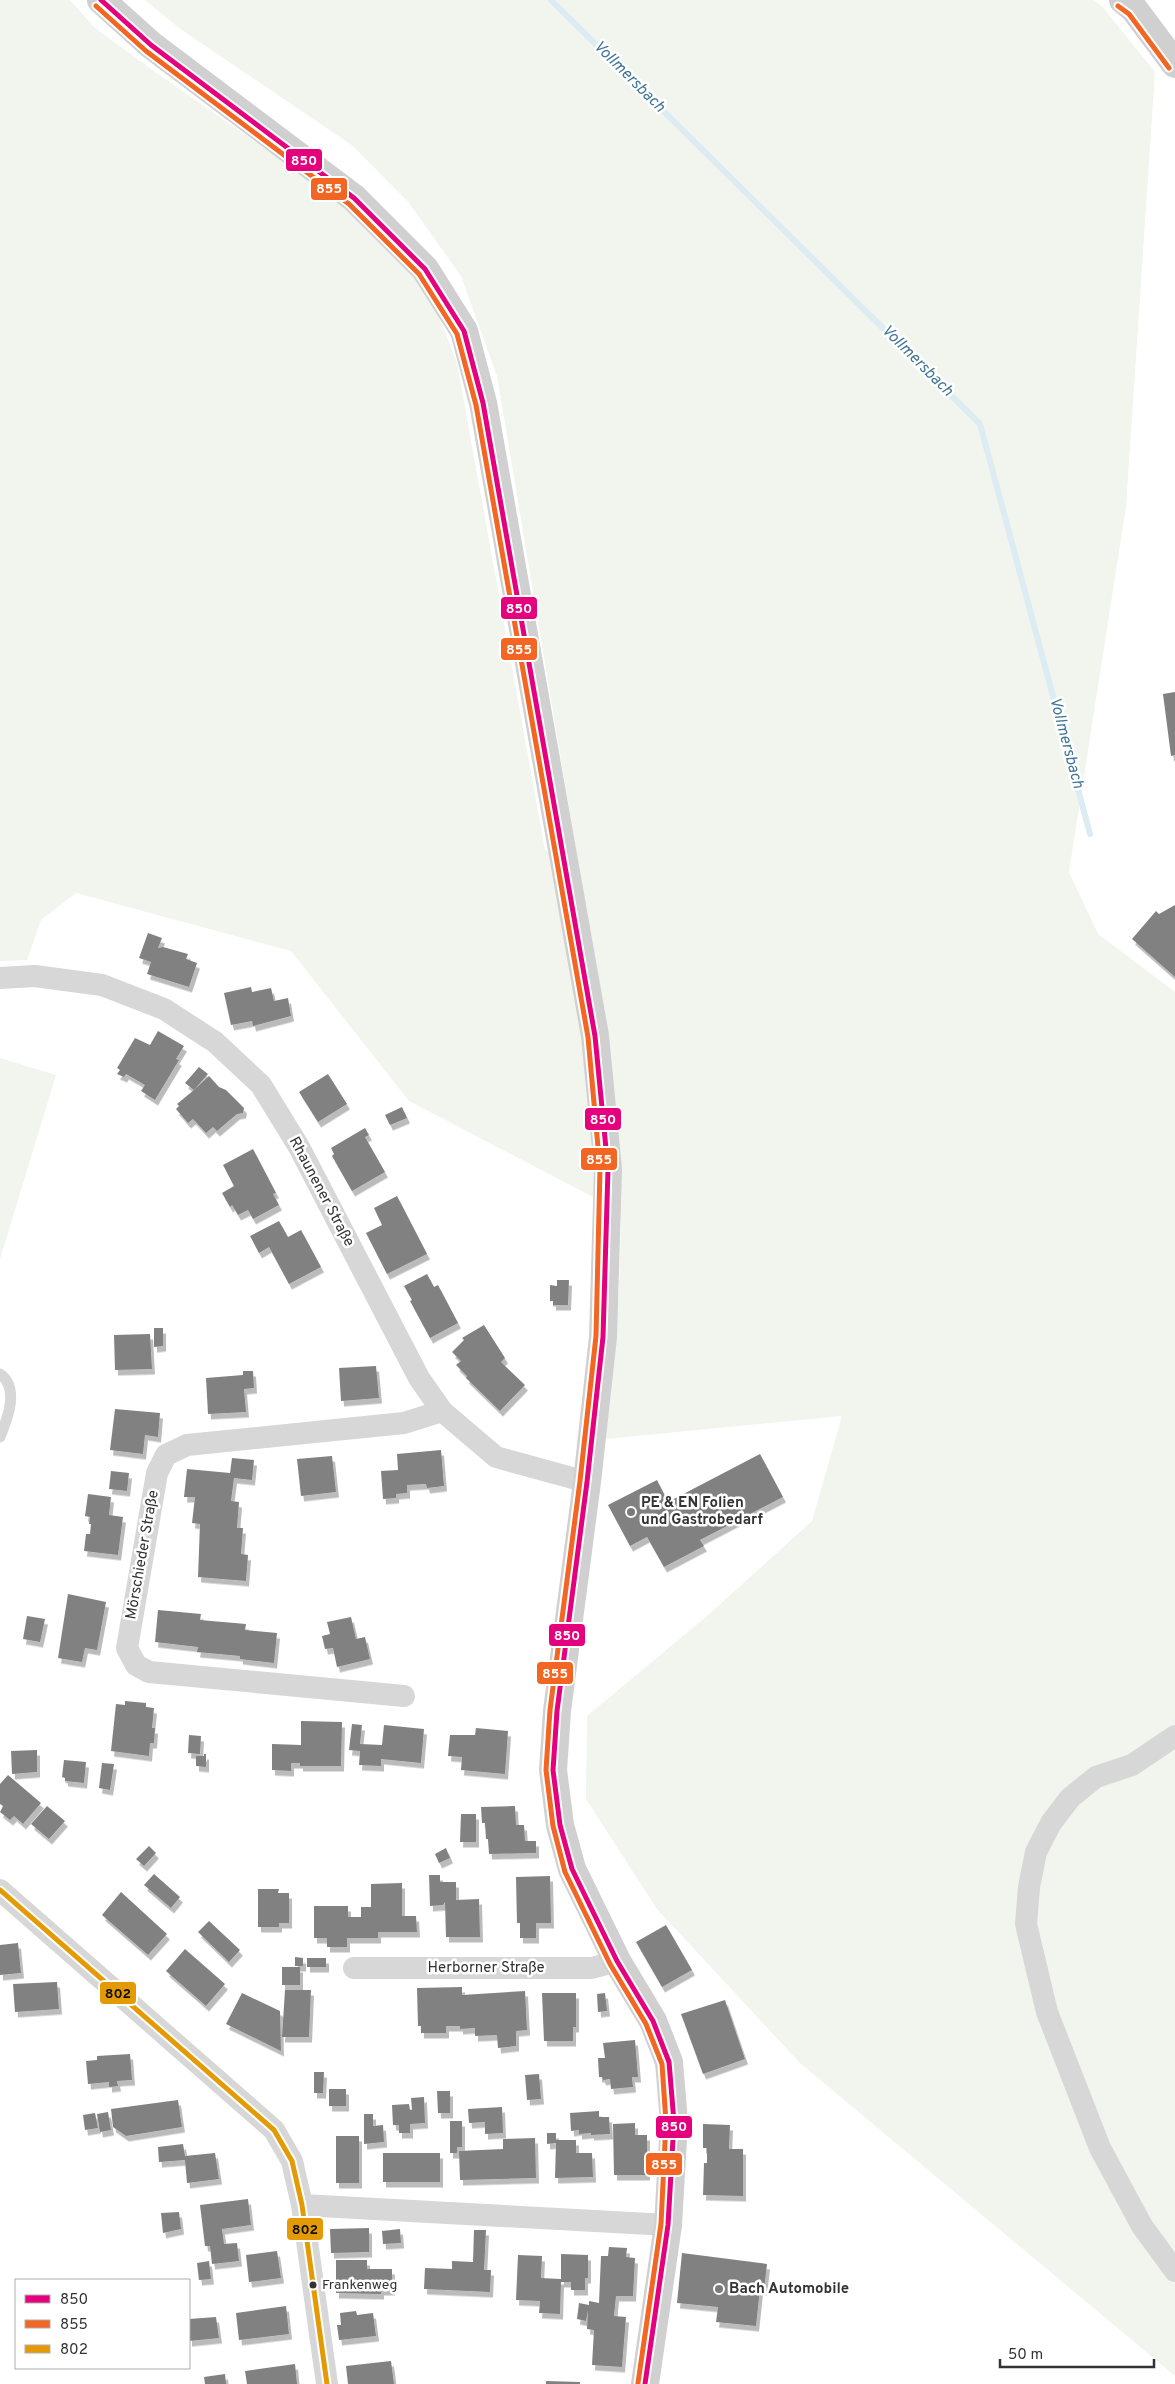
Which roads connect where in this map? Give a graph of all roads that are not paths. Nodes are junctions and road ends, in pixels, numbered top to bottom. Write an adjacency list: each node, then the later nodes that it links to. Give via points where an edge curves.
1 (101, 0): 8 (street, via 151,46 354,198 426,269 464,331 483,402 595,1036 608,1169 603,1337)
2 (1123, 0): 3 (street, via 1134,9)
3 (1175, 64)
4 (0, 978): 6 (street, Rhaunener Straße, via 35,976 102,985 164,1009 215,1042 261,1085 299,1147 419,1378)
5 (0, 1374): 7 (lane, via 9,1389 11,1409)
6 (442, 1411): 8 (street, Rhaunener Straße, via 496,1457); 9 (street, Mörschieder Straße, via 404,1423 186,1445 166,1455 157,1473 127,1648 136,1665 148,1672)
7 (0, 1438)
8 (587, 1482): 12 (street, via 557,1711 553,1770 560,1825 572,1869)
9 (404, 1696)
10 (1175, 1736): 16 (street, via 1132,1765 1096,1777 1070,1798 1036,1852 1026,1924 1047,2012 1100,2148 1142,2226)
11 (0, 1890): 14 (street, via 274,2130 292,2160)
12 (617, 1961): 13 (street, Herborner Straße, via 592,1968); 15 (street, via 653,2021 669,2062 674,2122)
13 (354, 1968)
14 (302, 2205): 15 (street); 17 (street)
15 (668, 2225): 18 (street)
16 (1175, 2271)
17 (327, 2384)
18 (645, 2384)

